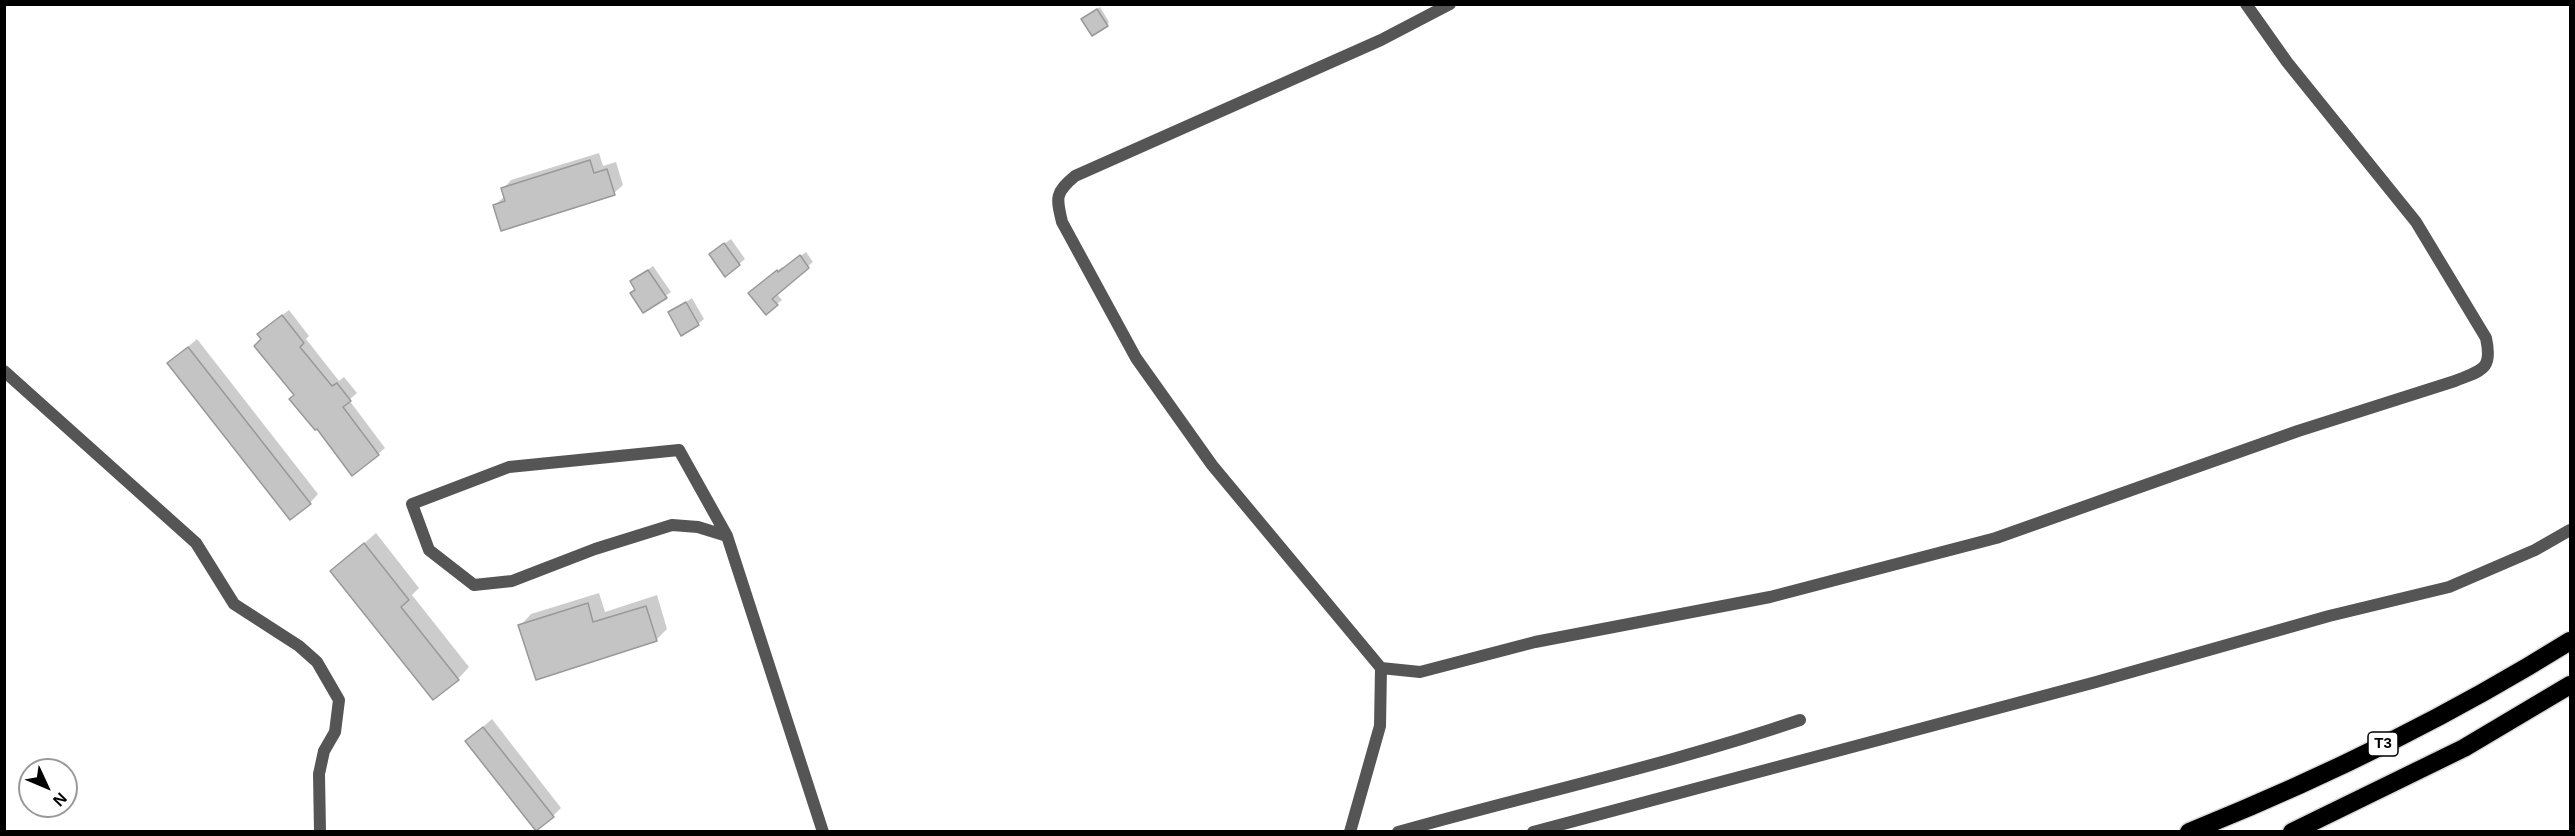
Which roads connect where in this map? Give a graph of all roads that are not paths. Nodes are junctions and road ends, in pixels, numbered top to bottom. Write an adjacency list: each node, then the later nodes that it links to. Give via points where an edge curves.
1 (1450, 4): 7 (street, via 1381,40 1075,176 1060,188 1057,202 1062,222 1136,358 1212,465)
2 (2246, 4): 7 (street, via 2287,62 2416,222 2486,338 2490,356 2478,372 1996,538 1770,597 1535,642 1420,672)
3 (4, 371): 10 (street, via 196,543 234,604 317,662 339,700 335,732 324,751 319,774)
4 (2571, 530): 14 (street, via 2449,587)
5 (727, 536): 5 (street, via 679,450 509,467 412,504 429,550 474,585 512,581 672,525 698,527); 11 (street)
6 (2571, 641): 15 (highway, T3, via 2342,765)
7 (1381, 668): 12 (street, via 1380,726)
8 (2571, 685): 16 (highway, T3, via 2464,748)
9 (1800, 720): 13 (street, via 1650,766)
10 (320, 831)
11 (823, 831)
12 (1350, 831)
13 (1398, 831)
14 (1533, 831)
15 (2189, 831)
16 (2292, 831)

